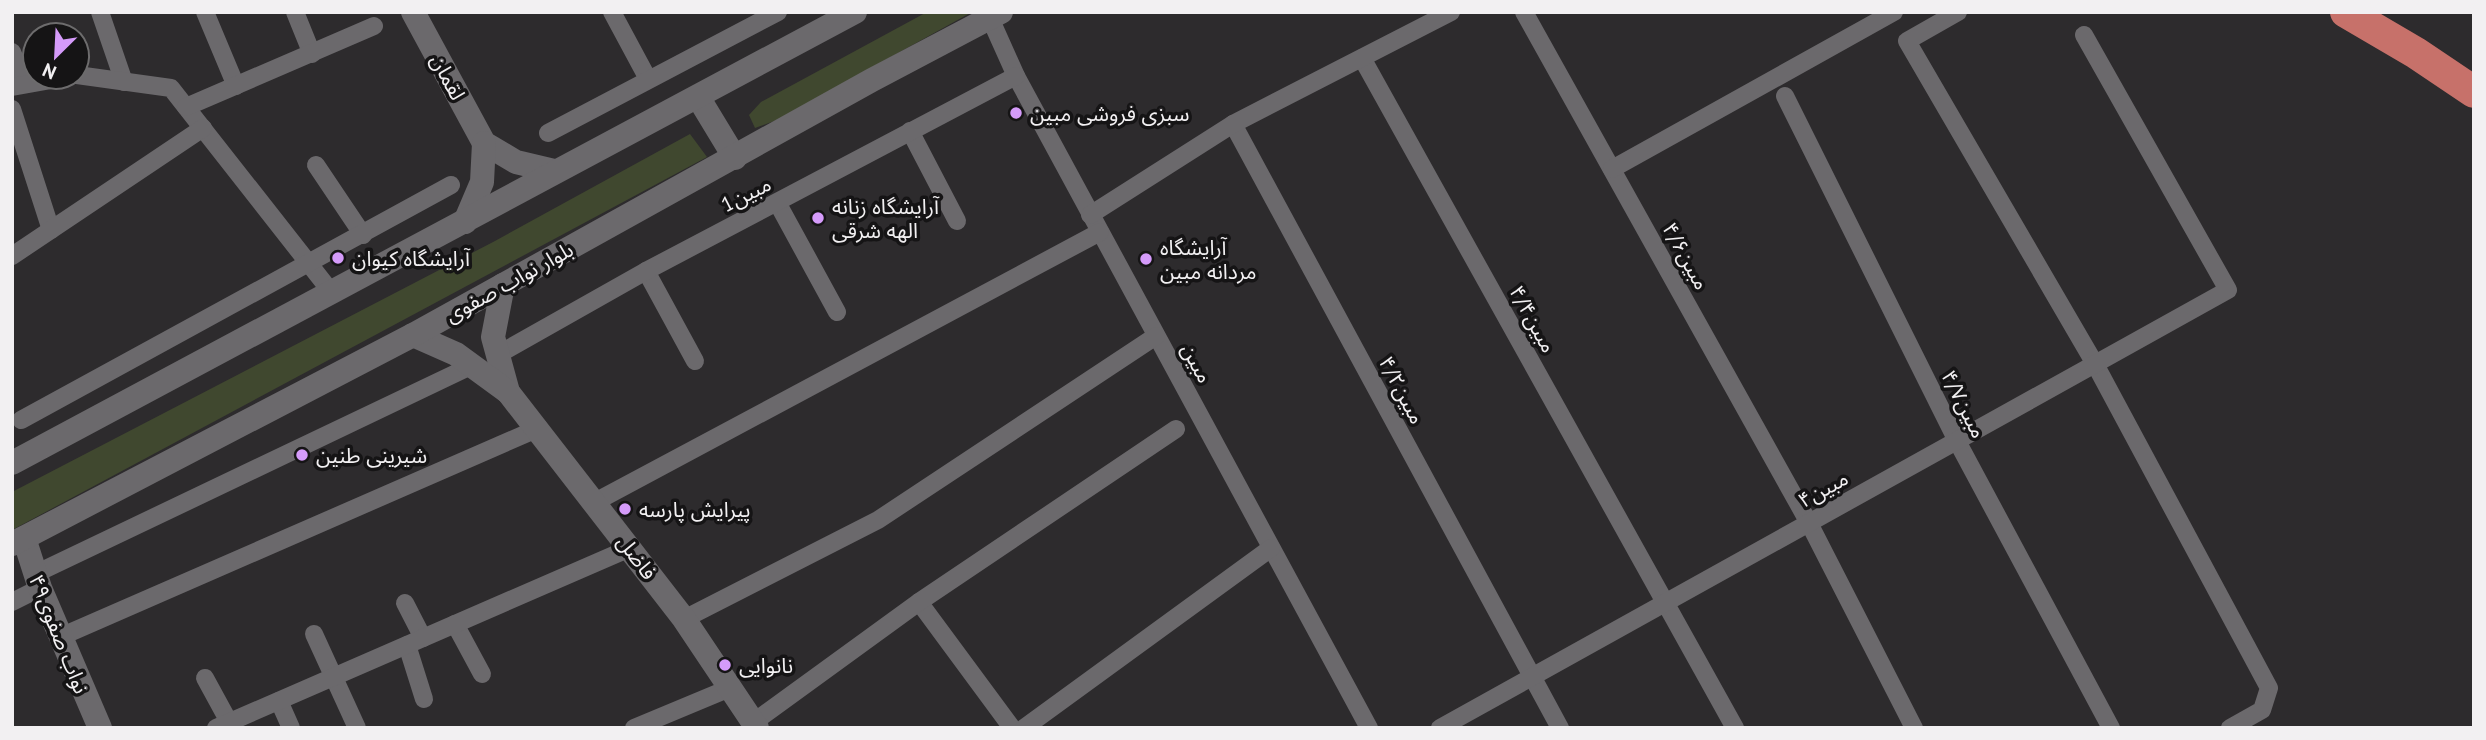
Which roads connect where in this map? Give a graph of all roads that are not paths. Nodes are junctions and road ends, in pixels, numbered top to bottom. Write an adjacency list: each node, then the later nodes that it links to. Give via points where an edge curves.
1 (100, 12): 22 (street)
2 (205, 12): 24 (street)
3 (295, 12): 17 (street)
4 (413, 12): 35 (main road, لقمان)
5 (612, 12): 21 (street)
6 (778, 12): 21 (street)
7 (855, 12): 27 (main road)
8 (1451, 12): 18 (street)
9 (1524, 12): 38 (street, ۴/۶مبین)
10 (1894, 12): 38 (street)
11 (1958, 12): 58 (street, via 1907,41)
12 (996, 15): 19 (street, مبین); 36 (main road, بلوار نواب صفوی)
13 (2352, 16): 25 (highway)
14 (374, 26): 17 (street)
15 (2084, 35): 58 (street, ۴مبین, via 2228,290)
16 (12, 52): 23 (street)
17 (312, 54): 24 (street)
18 (1362, 58): 30 (street); 75 (street, ۴/۴مبین)
19 (1016, 76): 32 (street, 1مبین); 42 (street, مبین)
20 (91, 77): 22 (street)
21 (648, 79): 34 (street)
22 (124, 82): 28 (street, via 171,88)
23 (19, 86)
24 (236, 86): 28 (street)
25 (2474, 92)
26 (1785, 96): 64 (street, ۴/۷مبین)
27 (698, 97): 36 (main road); 39 (main road)
28 (186, 107): 31 (street)
29 (12, 109): 33 (street)
30 (1233, 124): 42 (street); 84 (street, ۴/۲مبین)
31 (203, 128): 45 (street); 49 (street)
32 (910, 131): 41 (street, 1مبین); 43 (street)
33 (16, 132): 45 (street)
34 (548, 132)
35 (484, 143): 39 (main road, via 516,162); 44 (main road, via 482,182)
36 (735, 158): 51 (main road, بلوار نواب صفوی)
37 (316, 165): 47 (street)
38 (1612, 169): 67 (street, ۴/۶مبین)
39 (554, 171): 44 (main road)
40 (452, 185): 47 (street)
41 (778, 204): 50 (street, 1مبین); 53 (street)
42 (1090, 215): 46 (street, مبین)
43 (957, 221)
44 (465, 222): 52 (main road)
45 (51, 230): 48 (street)
46 (1100, 232): 55 (street, مبین); 66 (street)
47 (363, 235): 49 (street)
48 (12, 256)
49 (310, 264): 52 (street); 61 (street)
50 (646, 271): 56 (street, 1مبین); 57 (street)
51 (503, 285): 54 (main road, بلوار نواب صفوی); 56 (main road, فاضل, via 493,337)
52 (332, 293): 65 (main road)
53 (837, 312)
54 (412, 335): 59 (main road, فاضل); 68 (main road, بلوار نواب صفوی)
55 (1156, 336): 70 (street, مبین); 76 (street, via 878,520)
56 (499, 354): 60 (main road, فاضل)
57 (695, 361)
58 (2095, 364): 64 (street, ۴مبین); 89 (street, via 2269,688)
59 (472, 365): 60 (main road, فاضل); 71 (street)
60 (508, 391): 62 (main road, فاضل)
61 (21, 420)
62 (539, 428): 66 (main road, فاضل); 79 (street)
63 (1176, 429): 72 (street)
64 (1957, 441): 67 (street, ۴مبین); 103 (street, ۴/۷مبین)
65 (16, 458)
66 (595, 502): 69 (main road, فاضل)
67 (1809, 523): 75 (street, ۴مبین); 102 (street, ۴/۶مبین)
68 (18, 541): 71 (main road, ۴۹نواب صفوی)
69 (630, 548): 76 (main road, فاضل); 77 (street)
70 (1271, 548): 97 (street); 98 (street, مبین)
71 (37, 581): 73 (street); 79 (main road, ۴۹نواب صفوی)
72 (919, 602): 91 (street); 96 (street)
73 (12, 603)
74 (405, 603): 80 (street)
75 (1665, 603): 84 (street, ۴مبین); 101 (street, ۴/۴مبین)
76 (684, 619): 86 (main road, فاضل)
77 (456, 624): 80 (street); 82 (street)
78 (314, 634): 83 (street)
79 (60, 636): 92 (main road, ۴۹نواب صفوی)
80 (423, 638): 81 (street)
81 (407, 645): 83 (street); 87 (street)
82 (482, 674)
83 (332, 677): 88 (street); 94 (street)
84 (1531, 677): 99 (street, ۴مبین); 100 (street, ۴/۲مبین)
85 (205, 678): 90 (street)
86 (730, 688): 91 (main road, فاضل); 95 (street)
87 (424, 699)
88 (279, 701): 90 (street); 93 (street)
89 (2255, 722): 104 (street)
90 (222, 725)
91 (755, 725)
92 (100, 728)
93 (291, 728)
94 (357, 728)
95 (634, 728)
96 (1012, 728)
97 (1024, 728)
98 (1369, 728)
99 (1440, 728)
100 (1560, 728)
101 (1735, 728)
102 (1914, 728)
103 (2111, 728)
104 (2230, 728)

